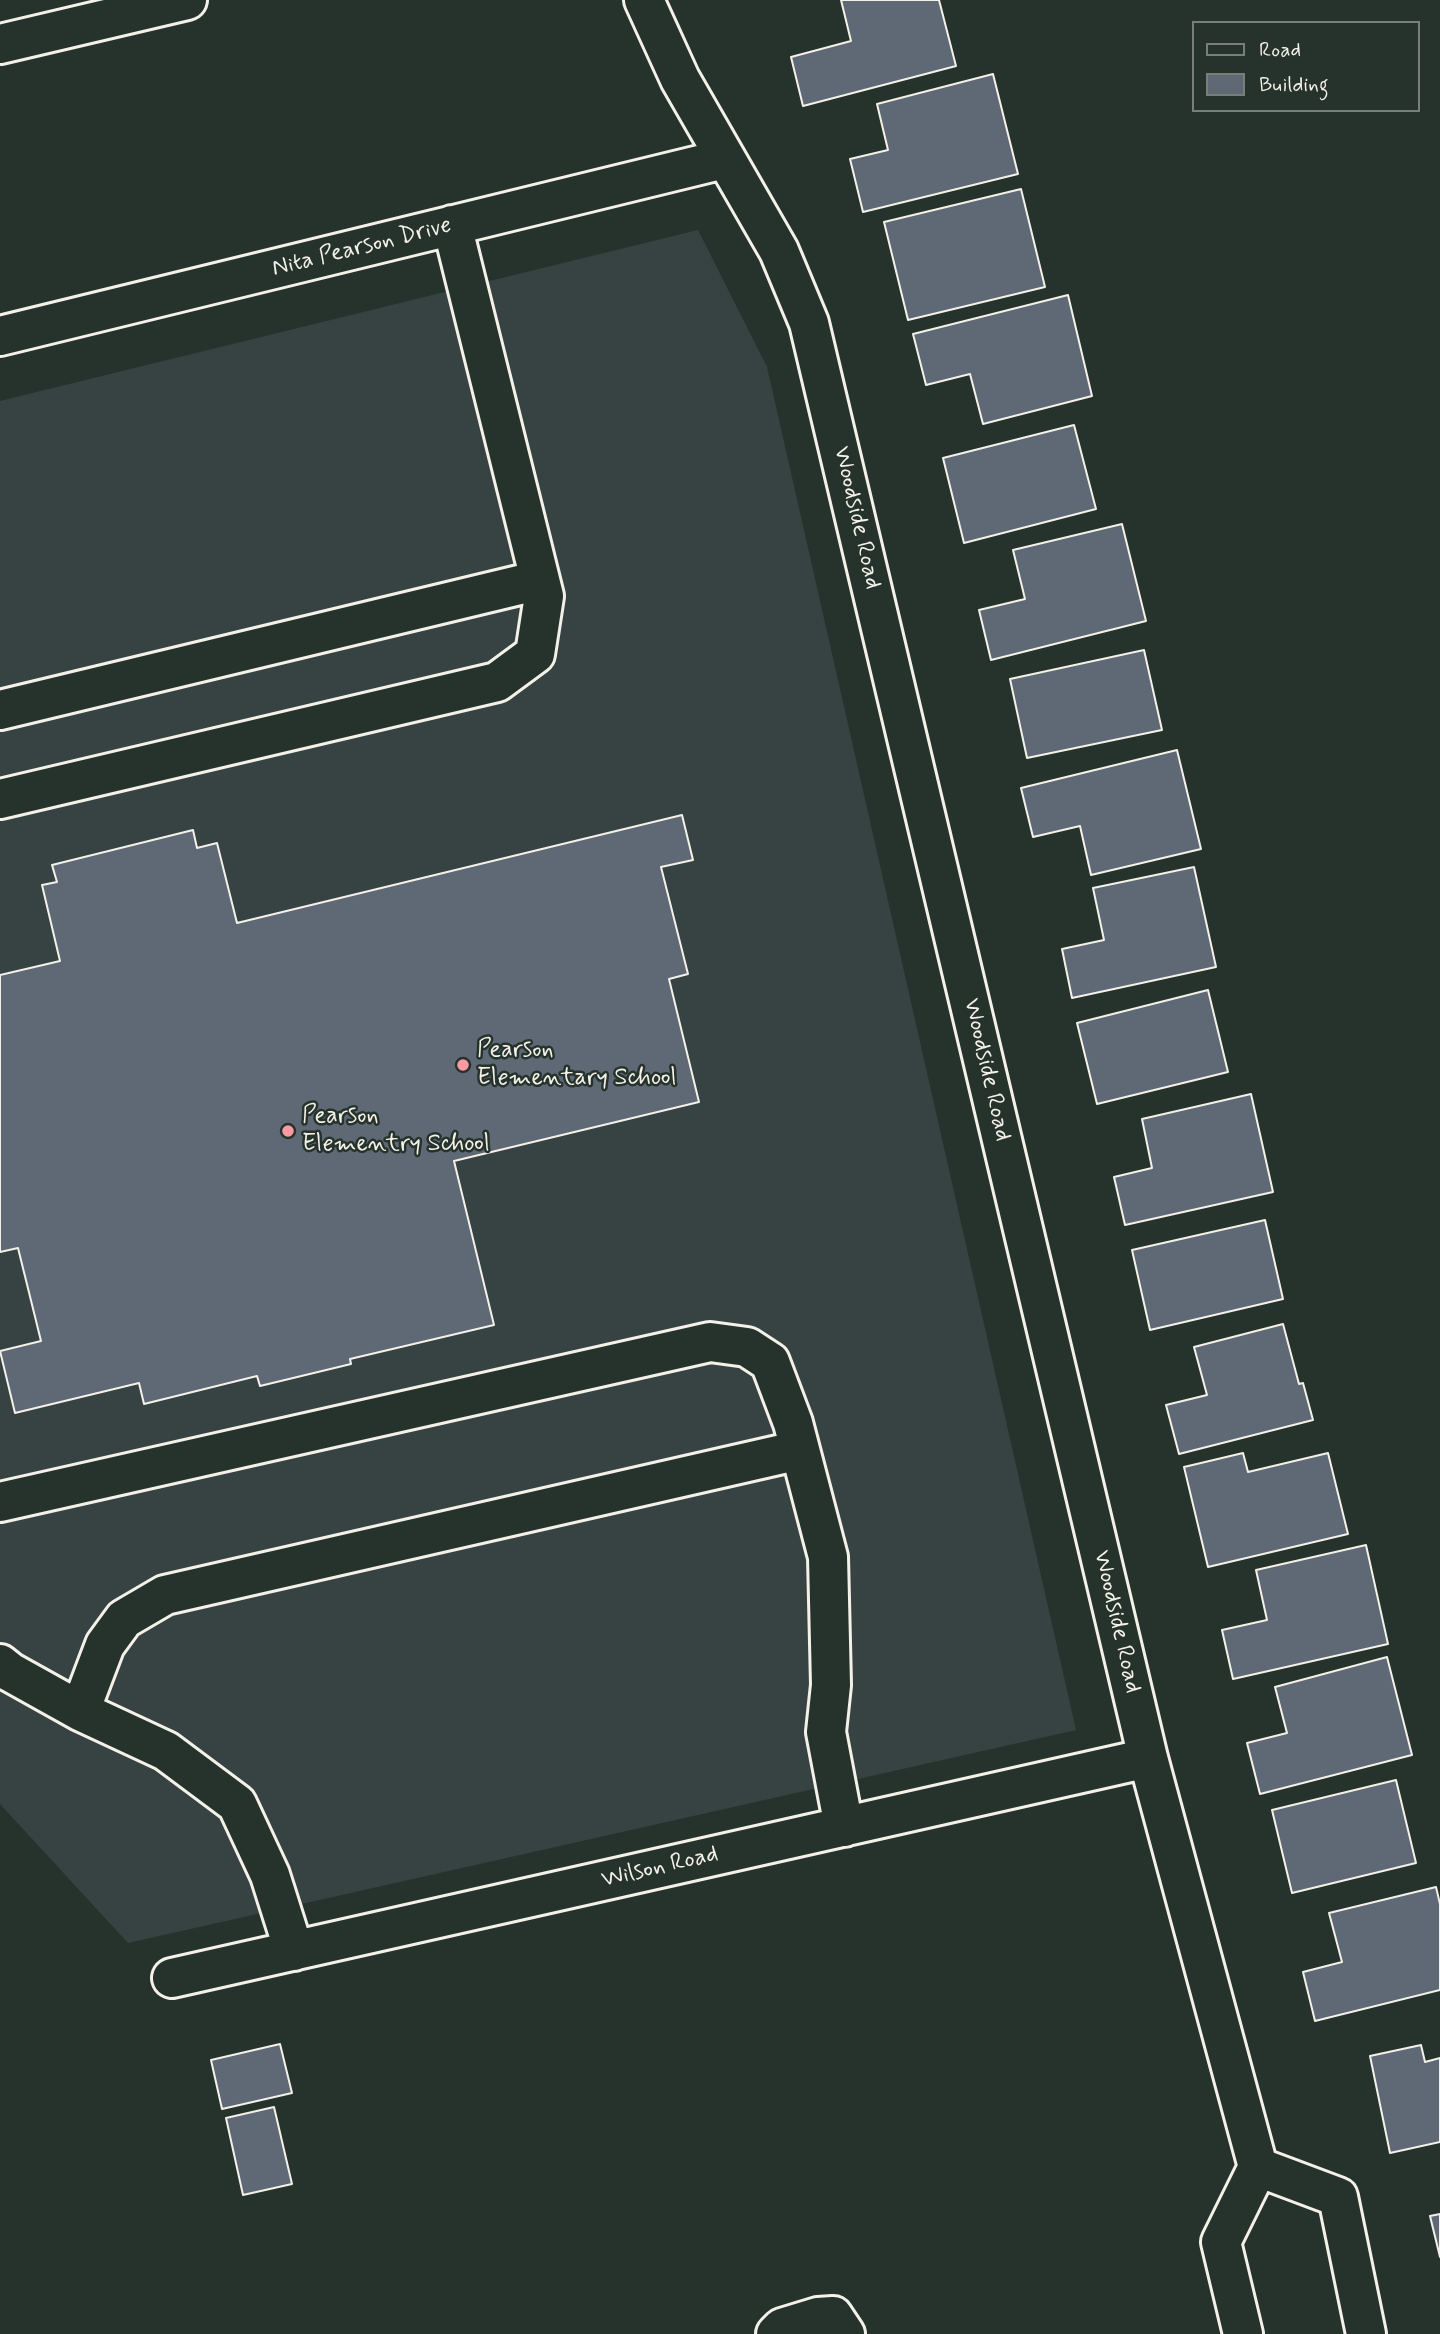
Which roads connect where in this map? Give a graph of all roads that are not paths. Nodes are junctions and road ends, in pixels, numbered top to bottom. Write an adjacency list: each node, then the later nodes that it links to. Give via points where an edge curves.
1 (187, 0): 3 (street)
2 (644, 0): 4 (street, Woodside Road)
3 (0, 44)
4 (724, 159): 5 (street, Nita Pearson Drive); 14 (street, Woodside Road, via 779,251 809,323)
5 (452, 225): 6 (street, Nita Pearson Drive); 7 (street)
6 (0, 336)
7 (540, 580): 8 (street); 9 (street, via 544,596 534,654 497,682)
8 (0, 710)
9 (0, 799)
10 (800, 1450): 11 (street, via 770,1362 747,1347 710,1342); 13 (street, via 165,1595 124,1619 106,1645); 15 (street, via 828,1558 831,1685 826,1732)
11 (0, 1502)
12 (0, 1664): 13 (street)
13 (80, 1711): 16 (street, via 166,1751 237,1804 270,1875)
14 (1148, 1758): 15 (street, Wilson Road); 18 (street, Woodside Road)
15 (844, 1826): 16 (street, Wilson Road)
16 (294, 1951): 17 (street, Wilson Road)
17 (172, 1978)
18 (1258, 2167): 21 (street, via 1221,2242); 22 (street, via 1338,2197)
19 (776, 2334): 20 (street, via 818,2316 833,2316)
20 (845, 2334)
21 (1243, 2334)
22 (1366, 2334)

